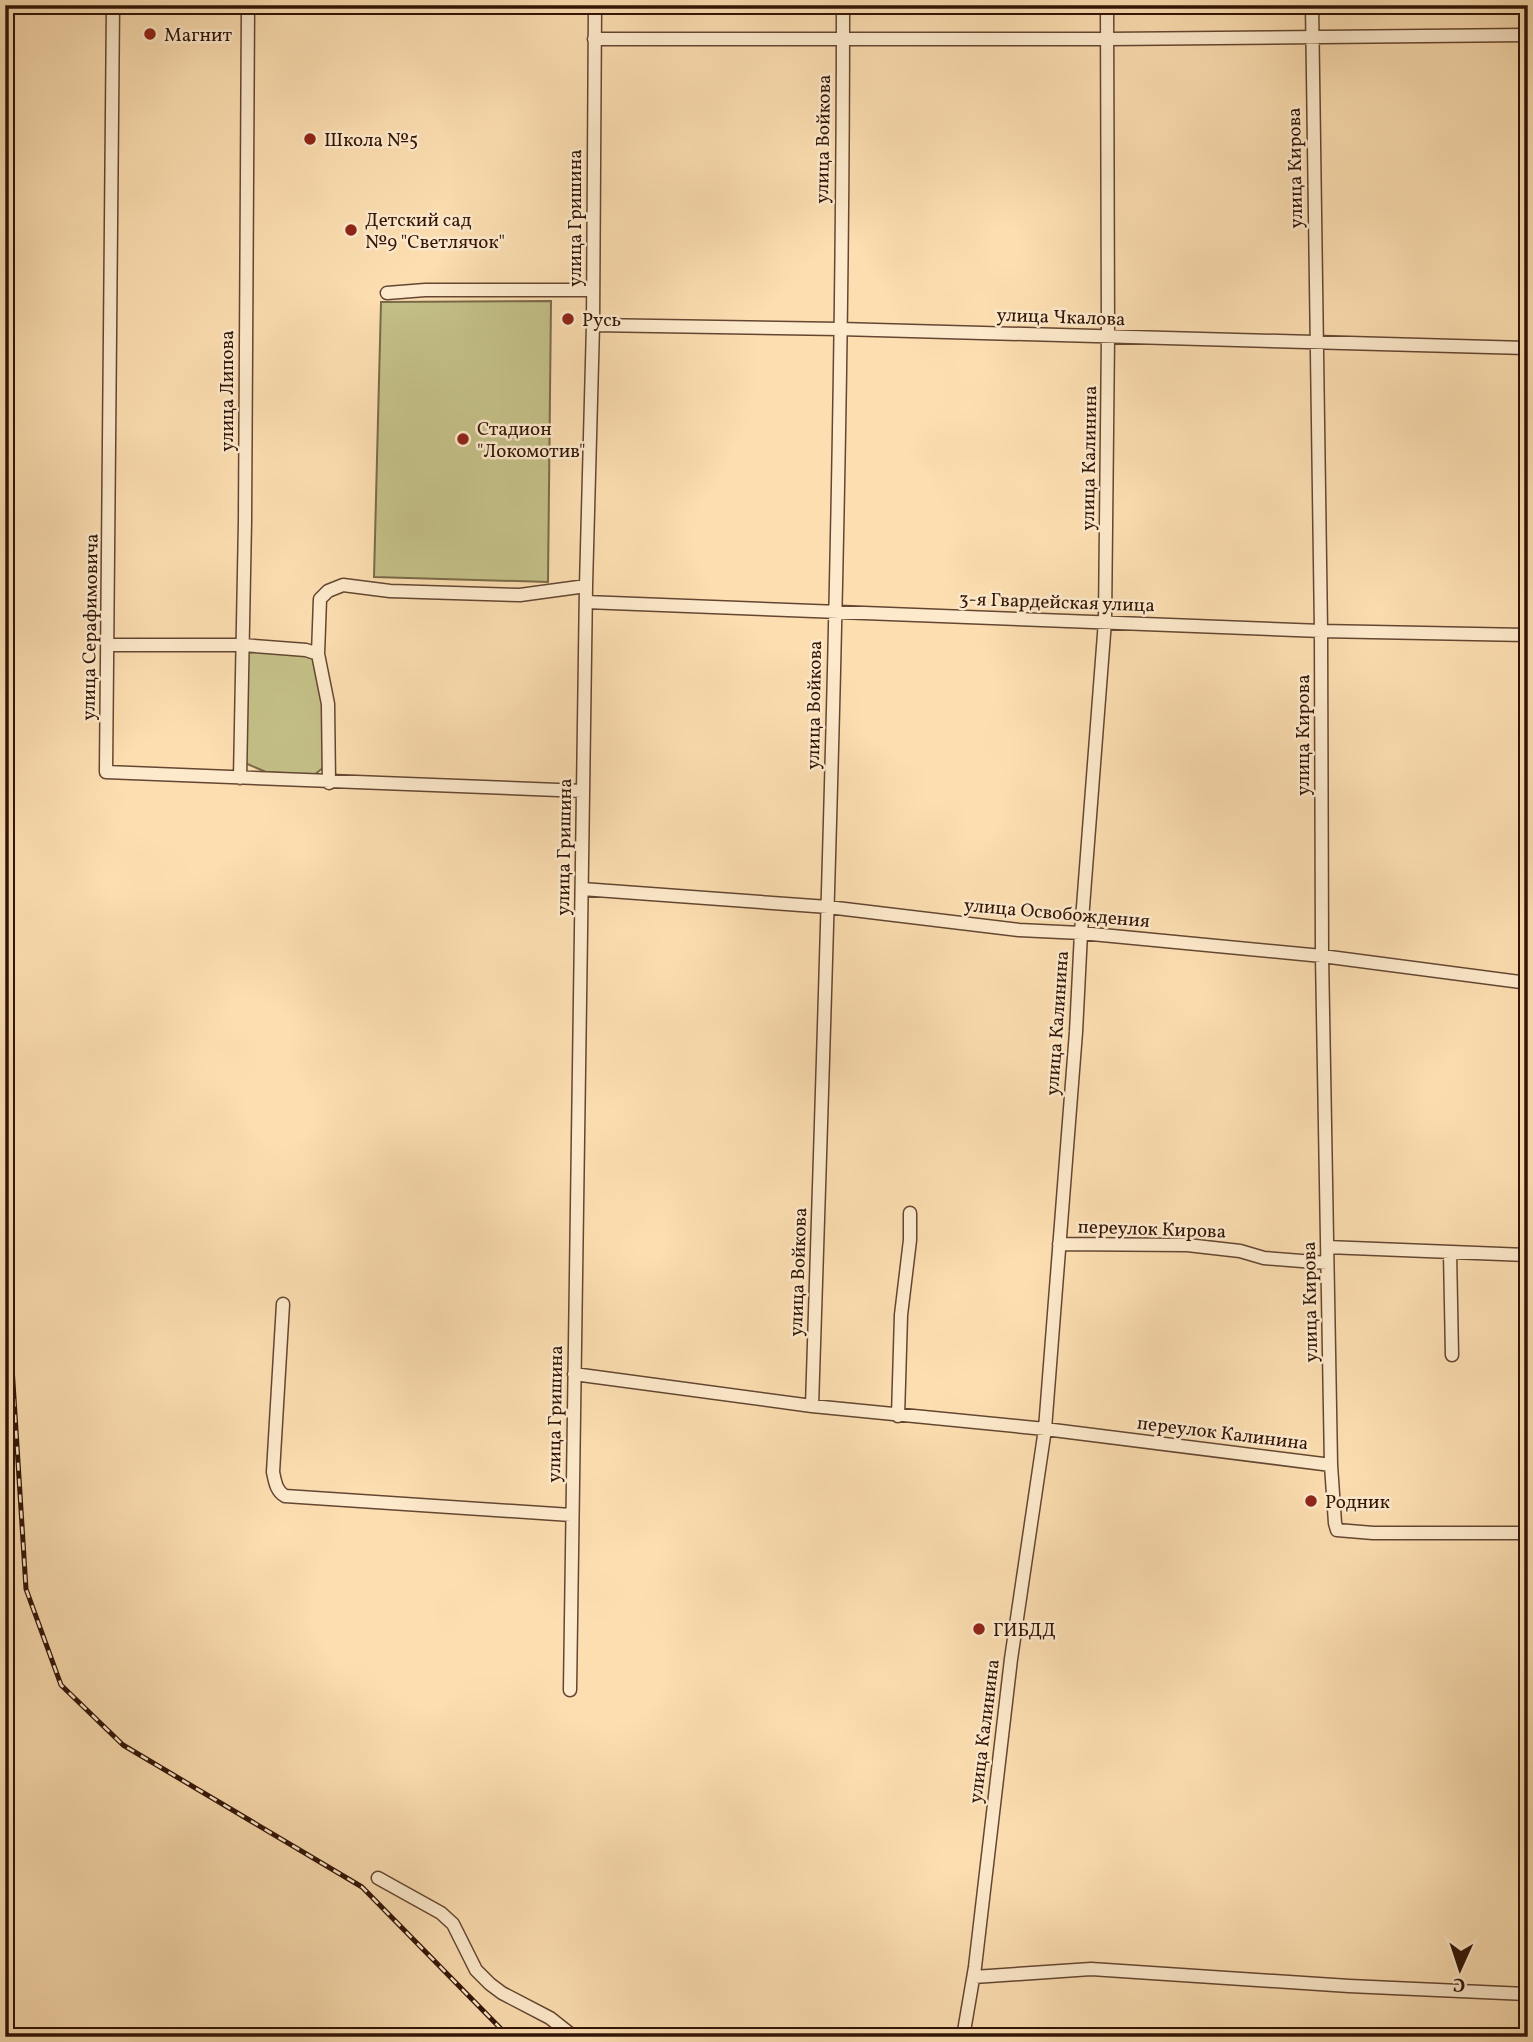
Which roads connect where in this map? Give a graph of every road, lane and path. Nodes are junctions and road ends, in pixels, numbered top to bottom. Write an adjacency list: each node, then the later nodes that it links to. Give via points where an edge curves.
1 (113, 5): 25 (street, улица Серафимовича)
2 (248, 5): 26 (street, улица Липова)
3 (595, 5): 10 (street, улица Гришина)
4 (843, 5): 9 (street, улица Войкова)
5 (1107, 5): 11 (street, улица Калинина)
6 (1312, 5): 8 (street, улица Кирова)
7 (1528, 35): 8 (street)
8 (1312, 36): 11 (street); 17 (street, улица Кирова)
9 (843, 37): 10 (street); 11 (street); 15 (street, улица Войкова)
10 (594, 39): 12 (street, улица Гришина)
11 (1108, 39): 16 (street, улица Калинина)
12 (593, 290): 13 (street); 14 (street, улица Гришина)
13 (387, 293)
14 (593, 325): 15 (street, улица Чкалова); 19 (street, улица Гришина)
15 (840, 329): 16 (street, улица Чкалова); 21 (street, улица Войкова)
16 (1108, 336): 17 (street, улица Чкалова); 22 (street, улица Калинина)
17 (1316, 343): 18 (street, улица Чкалова); 23 (street, улица Кирова)
18 (1528, 348)
19 (586, 586): 20 (street, улица Гришина); 27 (street, via 520,595 418,593 343,585 320,599)
20 (586, 602): 21 (street, 3-я Гвардейская улица); 30 (street, улица Гришина)
21 (834, 612): 22 (street, 3-я Гвардейская улица); 32 (street, улица Войкова)
22 (1105, 621): 23 (street, 3-я Гвардейская улица); 33 (street, улица Калинина)
23 (1321, 631): 24 (street, 3-я Гвардейская улица); 34 (street, улица Кирова)
24 (1528, 635)
25 (108, 645): 26 (street); 28 (street, улица Серафимовича, via 106,772)
26 (242, 645): 27 (street); 28 (street, улица Липова)
27 (318, 654): 29 (street, via 325,681)
28 (240, 778): 29 (street, улица Серафимовича)
29 (330, 783): 30 (street, улица Серафимовича)
30 (583, 791): 31 (street, улица Гришина)
31 (582, 889): 32 (street, улица Освобождения); 44 (street, улица Гришина)
32 (828, 907): 33 (street, улица Освобождения); 45 (street, улица Войкова)
33 (1081, 933): 34 (street, улица Освобождения); 37 (street, улица Калинина)
34 (1322, 956): 35 (street, улица Освобождения); 38 (street, улица Кирова)
35 (1528, 983)
36 (911, 1213): 46 (street)
37 (1059, 1244): 41 (street, переулок Кирова, via 1187,1245); 47 (street, улица Калинина)
38 (1327, 1247): 39 (street); 41 (street, улица Кирова)
39 (1450, 1252): 40 (street); 43 (street)
40 (1528, 1255)
41 (1327, 1263): 48 (street, улица Кирова)
42 (283, 1304): 49 (street, via 273,1472 281,1494)
43 (1452, 1355)
44 (574, 1374): 45 (street, переулок Калинина); 49 (street, улица Гришина)
45 (812, 1406): 46 (street, переулок Калинина)
46 (898, 1416): 47 (street, переулок Калинина)
47 (1045, 1429): 48 (street, переулок Калинина); 53 (street, улица Калинина, via 1011,1659)
48 (1331, 1465): 50 (street, переулок Калинина, via 1337,1530)
49 (571, 1515): 51 (street, улица Гришина)
50 (1528, 1533)
51 (570, 1690)
52 (378, 1878): 55 (street, via 441,1913 453,1924 476,1970 490,1984)
53 (974, 1977): 54 (street, via 1091,1969); 56 (street, улица Калинина)
54 (1528, 1994)
55 (574, 2037)
56 (963, 2037)

